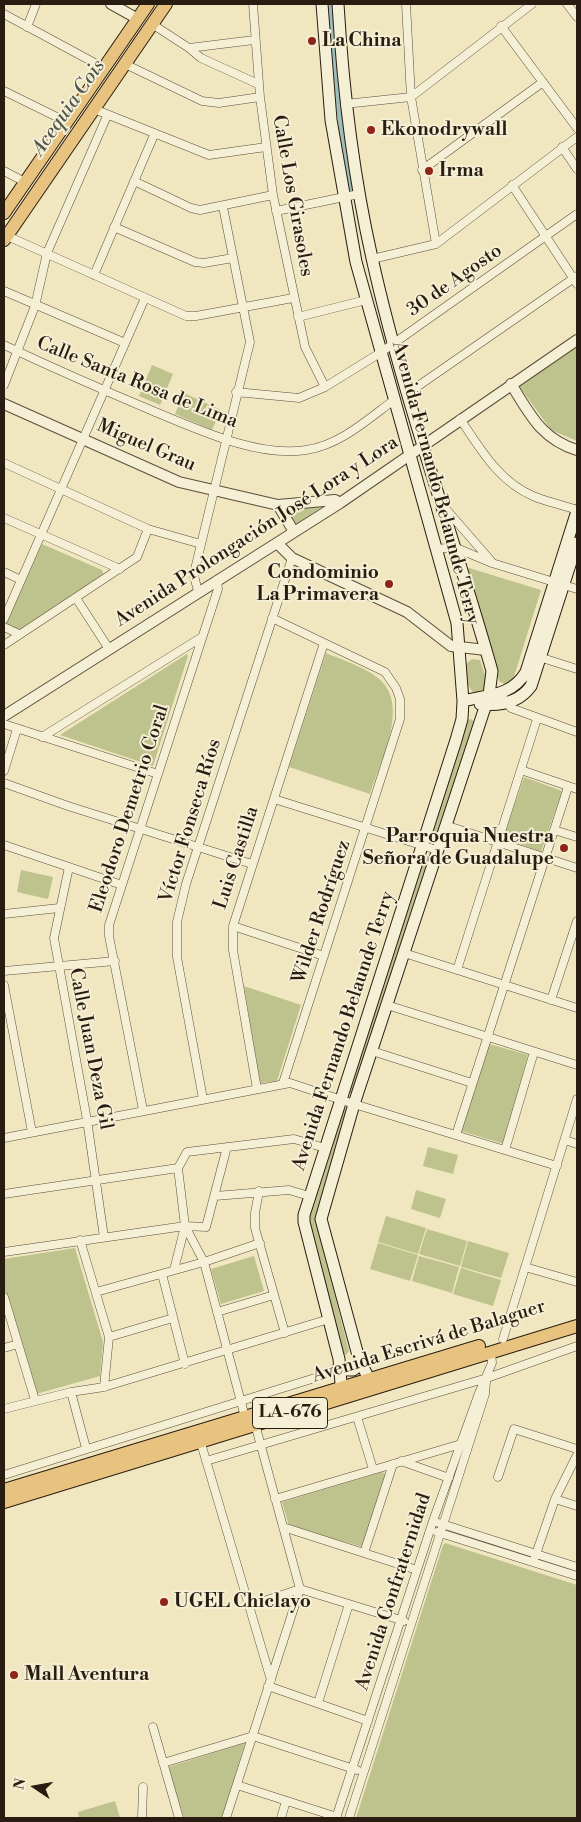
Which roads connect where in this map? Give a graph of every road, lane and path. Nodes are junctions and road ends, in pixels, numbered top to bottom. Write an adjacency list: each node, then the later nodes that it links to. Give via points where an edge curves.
1 (36, 4): 16 (street)
2 (111, 4): 13 (street)
3 (148, 4): 13 (main road)
4 (166, 4): 14 (main road)
5 (253, 4): 17 (street, Calle Los Girasoles)
6 (322, 4): 43 (main road, Avenida Fernando Belaunde Terry, via 331,120)
7 (338, 4): 26 (main road, Avenida Fernando Belaunde Terry)
8 (406, 4): 25 (street)
9 (532, 4): 15 (street)
10 (567, 4): 12 (street)
11 (4, 14): 16 (street)
12 (577, 17)
13 (138, 18): 20 (main road)
14 (152, 24): 18 (street); 19 (main road)
15 (501, 26): 21 (street); 25 (street)
16 (27, 27): 20 (street)
17 (254, 40): 18 (street); 22 (street, Calle Los Girasoles)
18 (189, 48): 22 (street, via 201,58)
19 (125, 64): 24 (street, via 202,101 219,103); 27 (main road)
20 (104, 68): 29 (main road)
21 (543, 82): 30 (street); 36 (street)
22 (258, 84): 24 (street, Calle Los Girasoles)
23 (4, 91): 29 (street)
24 (260, 97): 33 (street, Calle Los Girasoles)
25 (411, 97): 26 (street); 36 (street)
26 (345, 104): 41 (main road, Avenida Fernando Belaunde Terry)
27 (94, 109): 28 (street); 49 (main road)
28 (107, 116): 31 (street); 52 (street)
29 (67, 122): 39 (main road)
30 (577, 128)
31 (154, 135): 33 (street, via 209,155); 38 (street)
32 (577, 136): 34 (street)
33 (266, 146): 42 (street, Calle Los Girasoles)
34 (562, 147): 35 (street); 40 (street)
35 (577, 169)
36 (422, 170): 51 (street)
37 (4, 171): 39 (street)
38 (134, 181): 44 (street, via 191,208); 48 (street)
39 (25, 182): 46 (main road)
40 (512, 185): 50 (street); 51 (street)
41 (359, 194): 43 (street); 54 (main road, Avenida Fernando Belaunde Terry)
42 (273, 195): 44 (street); 45 (street, Calle Los Girasoles)
43 (343, 197): 45 (street); 60 (main road, Avenida Fernando Belaunde Terry)
44 (223, 207): 53 (street)
45 (276, 211): 59 (street, Calle Los Girasoles)
46 (4, 214)
47 (577, 214): 50 (street, 30 de Agosto)
48 (114, 227): 53 (street, via 195,262); 55 (street)
49 (5, 236): 52 (street)
50 (546, 236): 56 (street); 66 (street, 30 de Agosto)
51 (436, 244): 54 (street)
52 (47, 254): 55 (street); 61 (street)
53 (233, 258): 62 (street)
54 (372, 259): 66 (main road, Avenida Fernando Belaunde Terry)
55 (94, 275): 58 (street)
56 (576, 279): 75 (street)
57 (4, 291): 61 (street)
58 (145, 298): 62 (street, via 186,316); 65 (street)
59 (293, 298): 62 (street); 63 (street, Calle Los Girasoles)
60 (366, 300): 63 (street); 69 (main road, Avenida Fernando Belaunde Terry)
61 (35, 306): 65 (street); 68 (street)
62 (244, 308): 74 (street, via 250,342)
63 (298, 317): 72 (street, Calle Los Girasoles, via 305,347)
64 (577, 340): 70 (street, Avenida Prolongación José Lora y Lora)
65 (125, 343): 73 (street)
66 (394, 343): 69 (street, 30 de Agosto); 75 (main road, Avenida Fernando Belaunde Terry)
67 (4, 345): 68 (street, Calle Santa Rosa de Lima)
68 (18, 352): 71 (street); 73 (street, Calle Santa Rosa de Lima)
69 (380, 353): 72 (street, 30 de Agosto); 76 (main road, Avenida Fernando Belaunde Terry)
70 (511, 384): 78 (street, Avenida Prolongación José Lora y Lora); 82 (street, via 540,430 549,438)
71 (4, 385)
72 (325, 387): 74 (street, 30 de Agosto, via 299,398)
73 (104, 390): 79 (street); 80 (street, Calle Santa Rosa de Lima)
74 (236, 392): 80 (street)
75 (408, 393): 81 (main road, Avenida Fernando Belaunde Terry)
76 (394, 400): 80 (street, Calle Santa Rosa de Lima, via 339,439 306,450 286,452); 83 (main road, Avenida Fernando Belaunde Terry)
77 (4, 404): 79 (street, Miguel Grau)
78 (460, 419): 81 (street, Avenida Prolongación José Lora y Lora); 90 (street, via 506,479 535,497)
79 (82, 438): 85 (street); 86 (street, Miguel Grau, via 166,478)
80 (226, 439): 86 (street)
81 (423, 445): 83 (street, Avenida Prolongación José Lora y Lora); 87 (main road, Avenida Fernando Belaunde Terry)
82 (577, 450)
83 (411, 454): 88 (street, Avenida Prolongación José Lora y Lora); 99 (main road, Avenida Fernando Belaunde Terry)
84 (4, 463): 85 (street)
85 (61, 488): 92 (street); 94 (street)
86 (214, 491): 89 (street, Miguel Grau); 97 (street)
87 (439, 501): 98 (main road, Avenida Fernando Belaunde Terry); 101 (street)
88 (340, 503): 89 (street, Miguel Grau, via 335,500); 93 (street, Avenida Prolongación José Lora y Lora)
89 (278, 505): 93 (street)
90 (577, 511): 106 (main road)
91 (4, 518): 94 (street)
92 (148, 530): 97 (street); 102 (street, via 137,557)
93 (294, 532): 95 (street, Avenida Prolongación José Lora y Lora)
94 (41, 535): 102 (street); 104 (street)
95 (277, 543): 100 (street); 105 (street, Avenida Prolongación José Lora y Lora)
96 (577, 543): 106 (main road)
97 (201, 544): 108 (street, via 194,576)
98 (454, 547): 99 (street); 101 (street); 119 (main road, Avenida Fernando Belaunde Terry)
99 (438, 549): 117 (main road, Avenida Fernando Belaunde Terry, via 458,623)
100 (292, 558): 110 (street, Víctor Fonseca Ríos); 117 (street, via 407,612 444,642)
101 (492, 563): 106 (street)
102 (120, 569): 109 (street)
103 (4, 572): 104 (street)
104 (21, 580): 111 (street)
105 (217, 580): 108 (street, Avenida Prolongación José Lora y Lora); 114 (street, Eleodoro Demetrio Coral, via 218,589)
106 (559, 583): 107 (street); 120 (main road)
107 (577, 589)
108 (198, 591): 118 (street, Avenida Prolongación José Lora y Lora)
109 (76, 598): 113 (street); 118 (street)
110 (272, 618): 115 (street, Wilder Rodríguez); 146 (street, Víctor Fonseca Ríos)
111 (4, 619)
112 (4, 627): 113 (street)
113 (19, 634): 116 (street)
114 (202, 637): 130 (street); 133 (street, Eleodoro Demetrio Coral)
115 (324, 643): 137 (street, Luis Castilla); 139 (street, Wilder Rodríguez, via 384,672 400,700 400,718)
116 (4, 645)
117 (460, 647): 119 (street); 124 (main road, Avenida Fernando Belaunde Terry)
118 (109, 648): 125 (street, Avenida Prolongación José Lora y Lora)
119 (486, 650): 123 (main road, Avenida Fernando Belaunde Terry, via 492,671)
120 (536, 656): 121 (street); 122 (main road, via 521,681)
121 (577, 669)
122 (504, 697): 123 (main road); 126 (street, via 511,708)
123 (487, 700): 124 (main road); 138 (main road, Avenida Fernando Belaunde Terry)
124 (463, 701): 145 (main road, Avenida Fernando Belaunde Terry, via 462,719)
125 (4, 716)
126 (537, 719): 129 (street); 131 (street)
127 (4, 724): 128 (street)
128 (17, 729): 130 (street); 132 (street)
129 (577, 732)
130 (42, 737): 133 (street)
131 (521, 770): 135 (street); 143 (street)
132 (4, 771)
133 (158, 774): 140 (street, Eleodoro Demetrio Coral)
134 (4, 783): 140 (street)
135 (568, 787): 136 (street); 141 (street)
136 (577, 789)
137 (274, 799): 139 (street); 149 (street, Luis Castilla)
138 (445, 826): 143 (street); 147 (main road, Avenida Fernando Belaunde Terry)
139 (366, 828): 145 (street); 158 (street, Wilder Rodríguez)
140 (139, 829): 146 (street); 152 (street, Eleodoro Demetrio Coral)
141 (554, 830): 142 (street); 148 (street)
142 (577, 837)
143 (498, 843): 148 (street); 161 (street)
144 (4, 845): 150 (street)
145 (422, 846): 147 (street); 176 (main road, Avenida Fernando Belaunde Terry)
146 (198, 847): 149 (street); 175 (street, Víctor Fonseca Ríos, via 180,904 176,941)
147 (437, 850): 157 (main road, Avenida Fernando Belaunde Terry)
148 (545, 858): 151 (street); 164 (street)
149 (252, 864): 156 (street, Luis Castilla)
150 (69, 867): 152 (street); 153 (street, Calle Juan Deza Gil)
151 (577, 868)
152 (122, 885): 159 (street, Eleodoro Demetrio Coral, via 110,925)
153 (59, 908): 154 (street); 160 (street, Calle Juan Deza Gil, via 54,938)
154 (4, 914)
155 (577, 921): 165 (street)
156 (233, 926): 158 (street); 174 (street, Luis Castilla, via 234,950)
157 (404, 953): 161 (street); 166 (main road, Avenida Fernando Belaunde Terry)
158 (324, 956): 172 (street, Wilder Rodríguez)
159 (115, 961): 160 (street); 179 (street, Eleodoro Demetrio Coral)
160 (58, 968): 162 (street); 180 (street, Calle Juan Deza Gil)
161 (456, 970): 164 (street)
162 (4, 971)
163 (4, 985): 181 (street)
164 (504, 985): 165 (street); 168 (street)
165 (551, 1000): 167 (street)
166 (386, 1006): 168 (street); 169 (main road, Avenida Fernando Belaunde Terry)
167 (577, 1008)
168 (487, 1038): 170 (street); 173 (street)
169 (372, 1051): 173 (street); 178 (main road, Avenida Fernando Belaunde Terry)
170 (534, 1052): 171 (street); 188 (street)
171 (577, 1065)
172 (283, 1083): 174 (street); 176 (street, via 296,1083)
173 (472, 1083): 182 (street)
174 (257, 1089): 175 (street)
175 (203, 1099): 179 (street)
176 (340, 1099): 178 (street); 187 (main road, Avenida Fernando Belaunde Terry)
177 (577, 1099): 184 (street)
178 (354, 1104): 182 (street); 223 (main road, Avenida Fernando Belaunde Terry, via 321,1219)
179 (143, 1110): 180 (street)
180 (87, 1120): 181 (street); 191 (street, Calle Juan Deza Gil)
181 (32, 1132): 183 (street)
182 (456, 1134): 188 (street)
183 (4, 1138)
184 (565, 1140): 185 (street); 189 (street)
185 (577, 1144)
186 (228, 1147): 187 (street, via 294,1139); 190 (street, via 188,1152); 194 (street)
187 (325, 1148): 195 (main road, Avenida Fernando Belaunde Terry)
188 (505, 1150): 189 (street)
189 (557, 1166): 202 (street)
190 (178, 1168): 191 (street); 196 (street)
191 (96, 1179): 193 (street); 197 (street, Calle Juan Deza Gil)
192 (259, 1191): 194 (street); 195 (street, via 289,1190); 199 (street, via 254,1221)
193 (4, 1194)
194 (215, 1196): 196 (street, via 206,1227)
195 (309, 1196): 212 (main road, Avenida Fernando Belaunde Terry, via 304,1222)
196 (185, 1226): 197 (street); 201 (street); 203 (street)
197 (104, 1237): 198 (street)
198 (80, 1240): 200 (street); 206 (street)
199 (260, 1243): 201 (street); 207 (street)
200 (4, 1252)
201 (204, 1262): 203 (street); 209 (street)
202 (525, 1267): 205 (street); 216 (street)
203 (174, 1270): 204 (street)
204 (162, 1274): 206 (street); 211 (street)
205 (577, 1282)
206 (96, 1292): 215 (street)
207 (274, 1295): 209 (street); 214 (street)
208 (4, 1297): 217 (street)
209 (217, 1312): 220 (street)
210 (577, 1317): 216 (main road, Avenida Escrivá de Balaguer / LA-676)
211 (173, 1318): 215 (street); 222 (street)
212 (329, 1320): 214 (street); 224 (main road, Avenida Fernando Belaunde Terry)
213 (577, 1326): 221 (main road, Avenida Escrivá de Balaguer / LA-676)
214 (285, 1333): 220 (street)
215 (109, 1337): 227 (street)
216 (503, 1339): 226 (main road, Avenida Escrivá de Balaguer / LA-676)
217 (18, 1344): 219 (street); 230 (street)
218 (577, 1346): 225 (street)
219 (4, 1348)
220 (228, 1351): 222 (street); 231 (street)
221 (491, 1352): 225 (street, Avenida Confraternidad, via 492,1362); 226 (main road, Avenida Escrivá de Balaguer / LA-676)
222 (185, 1364): 227 (street)
223 (361, 1364): 224 (main road, via 353,1370); 226 (main road, Avenida Fernando Belaunde Terry)
224 (340, 1368): 229 (main road, Avenida Fernando Belaunde Terry); 231 (street, Avenida Escrivá de Balaguer)
225 (487, 1378): 233 (street); 238 (street, Avenida Confraternidad); 256 (street, Avenida Confraternidad, via 485,1394)
226 (372, 1384): 229 (main road, Avenida Escrivá de Balaguer / LA-676)
227 (104, 1386): 228 (street)
228 (71, 1392): 230 (street); 239 (street)
229 (342, 1394): 234 (main road, Avenida Escrivá de Balaguer / LA-676)
230 (34, 1400): 232 (street)
231 (240, 1400): 234 (street); 236 (street, Avenida Escrivá de Balaguer)
232 (4, 1409)
233 (357, 1417): 237 (street); 246 (street)
234 (250, 1420): 235 (main road, Avenida Escrivá de Balaguer / LA-676); 237 (street); 242 (main road, Avenida Escrivá de Balaguer / LA-676)
235 (200, 1440): 244 (street); 253 (main road, Avenida Escrivá de Balaguer / LA-676)
236 (101, 1443): 239 (street, Avenida Escrivá de Balaguer); 242 (street)
237 (261, 1444): 244 (street); 251 (street)
238 (461, 1444): 243 (street); 249 (street, Avenida Confraternidad)
239 (86, 1448): 247 (street, Avenida Escrivá de Balaguer)
240 (577, 1449): 248 (street, via 514,1429)
241 (577, 1455): 252 (street)
242 (106, 1459): 250 (main road, Avenida Escrivá de Balaguer / LA-676)
243 (401, 1461): 245 (street); 249 (street)
244 (206, 1462): 267 (street)
245 (393, 1464): 246 (street); 260 (street)
246 (373, 1470): 251 (street)
247 (4, 1475)
248 (498, 1477)
249 (449, 1478): 255 (street, Avenida Confraternidad)
250 (4, 1490)
251 (276, 1499): 257 (street)
252 (555, 1499): 254 (street); 261 (street)
253 (4, 1502)
254 (577, 1506)
255 (433, 1521): 256 (street); 258 (street, Avenida Confraternidad)
256 (443, 1524): 259 (street, Avenida Confraternidad); 261 (street)
257 (283, 1527): 260 (street); 265 (street)
258 (430, 1530): 259 (street); 263 (street, Avenida Confraternidad)
259 (440, 1533): 261 (street); 269 (street, Avenida Confraternidad)
260 (364, 1553): 263 (street)
261 (535, 1558): 262 (street); 264 (street)
262 (577, 1567)
263 (417, 1570): 268 (street, Avenida Confraternidad)
264 (577, 1576)
265 (300, 1589): 266 (street); 267 (street); 270 (street)
266 (349, 1604): 268 (street); 271 (street)
267 (249, 1606): 270 (street)
268 (401, 1620): 269 (street); 272 (street, Avenida Confraternidad)
269 (411, 1623): 277 (street, Avenida Confraternidad)
270 (270, 1683): 271 (street); 274 (street)
271 (318, 1703): 272 (street)
272 (368, 1721): 276 (street, Avenida Confraternidad)
273 (153, 1727): 275 (street)
274 (253, 1736): 275 (street); 276 (street); 278 (street)
275 (163, 1763): 282 (street)
276 (352, 1769): 277 (street); 285 (street, Avenida Confraternidad)
277 (364, 1772): 286 (street, Avenida Confraternidad)
278 (237, 1786): 280 (street); 283 (street)
279 (143, 1787): 281 (street)
280 (286, 1801): 284 (street); 285 (street)
281 (142, 1818)
282 (179, 1818)
283 (226, 1818)
284 (281, 1818)
285 (336, 1818)
286 (349, 1818)

